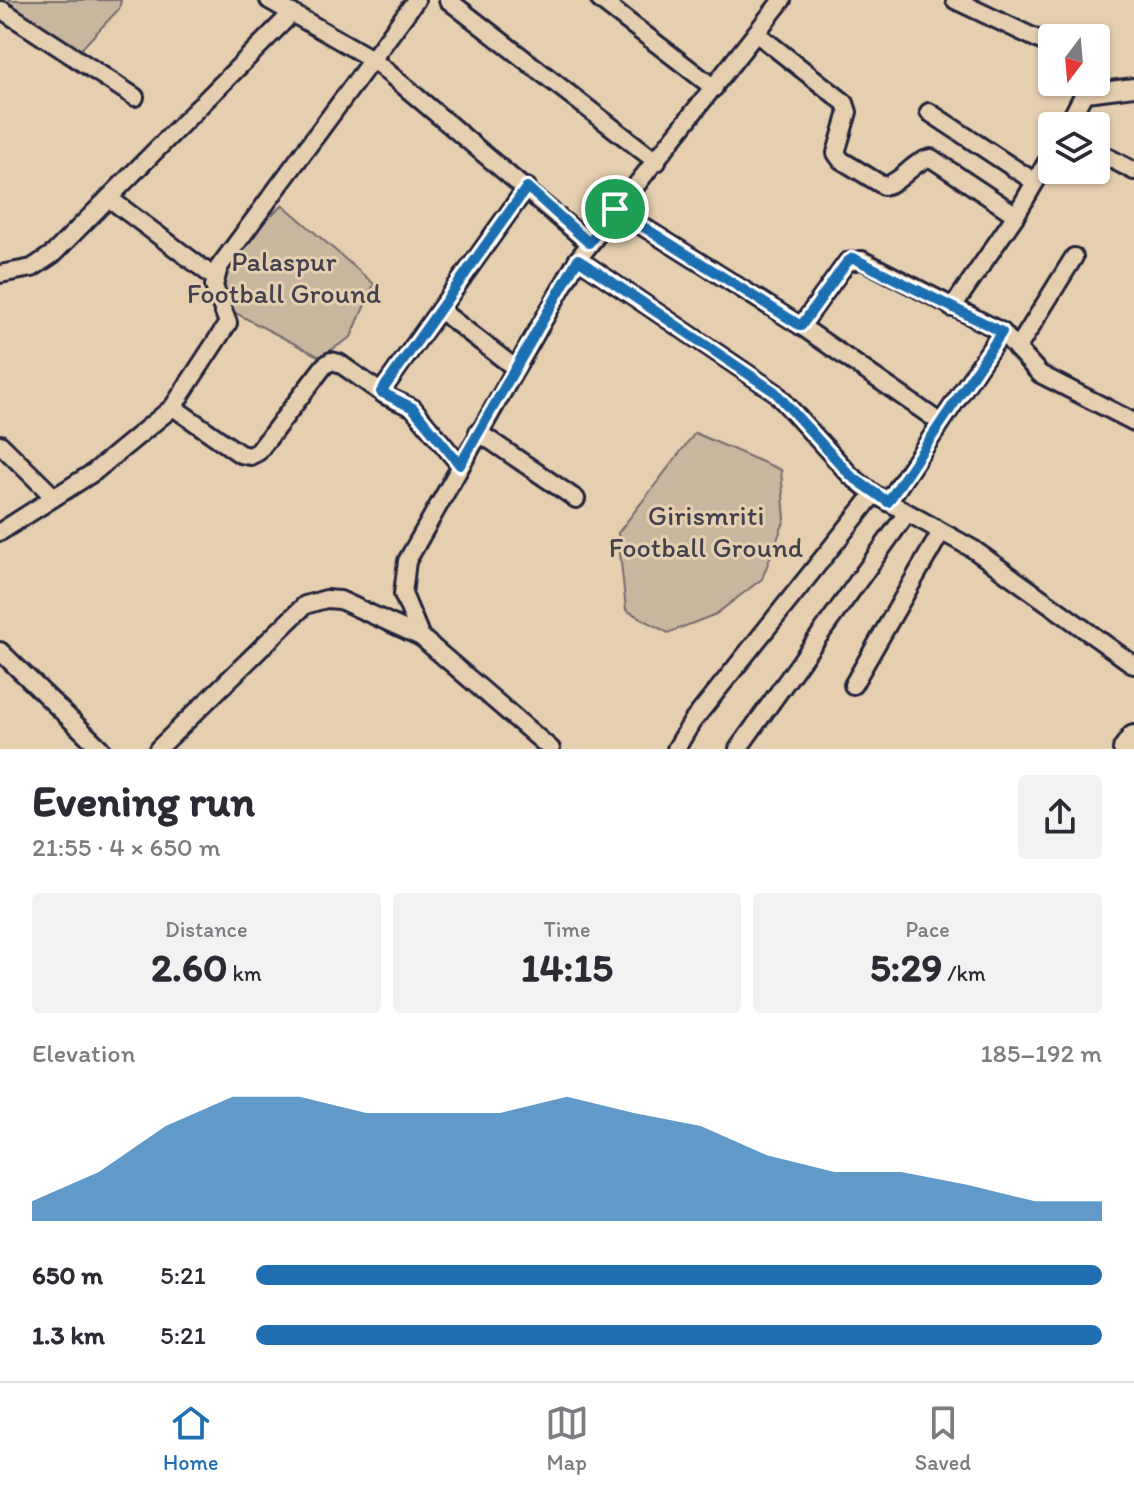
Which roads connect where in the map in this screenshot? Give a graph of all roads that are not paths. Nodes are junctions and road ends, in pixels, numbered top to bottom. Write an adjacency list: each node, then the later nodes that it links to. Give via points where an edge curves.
1 (269, 0): 8 (street)
2 (416, 0): 11 (street)
3 (448, 0): 18 (street)
4 (600, 0): 13 (street)
5 (778, 1): 9 (street)
6 (963, 2): 10 (street)
7 (2, 7): 15 (street)
8 (292, 13): 11 (street); 23 (street)
9 (756, 33): 13 (street); 25 (street, via 845,103 848,112 836,145 841,160 884,186 931,158)
10 (1038, 39)
11 (372, 59): 22 (street); 30 (street)
12 (1134, 87): 14 (street)
13 (714, 88): 18 (street)
14 (1110, 88)
15 (135, 97)
16 (929, 112): 21 (street)
17 (1110, 158): 19 (street)
18 (657, 162): 24 (street)
19 (1134, 171)
20 (1038, 177): 21 (street)
21 (1035, 182): 25 (street)
22 (527, 187): 26 (street); 32 (street)
23 (110, 199): 29 (street, via 42,263); 30 (street)
24 (615, 209): 26 (street); 33 (street)
25 (1016, 215): 31 (street)
26 (589, 243): 28 (street)
27 (1074, 257): 35 (street)
28 (578, 259): 36 (street); 45 (street, via 775,392 851,476)
29 (0, 274)
30 (214, 277): 38 (street, via 228,323)
31 (952, 308): 33 (street, via 853,258); 34 (street)
32 (440, 310): 36 (street); 37 (street)
33 (801, 326): 40 (street)
34 (1002, 332): 35 (street); 40 (street)
35 (1017, 349): 39 (street, via 1040,374)
36 (515, 368): 41 (street)
37 (381, 392): 38 (street, via 331,361 250,456); 43 (street, via 413,408)
38 (173, 407): 44 (street, via 105,464)
39 (1134, 422)
40 (941, 423): 45 (street)
41 (478, 432): 43 (street); 46 (street)
42 (0, 444): 44 (street)
43 (460, 465): 50 (street, via 403,576 406,608)
44 (54, 497): 48 (street)
45 (881, 498): 47 (street); 58 (street, via 692,722)
46 (576, 499)
47 (907, 513): 49 (street); 59 (street)
48 (0, 532)
49 (941, 532): 52 (street, via 973,549); 53 (street)
50 (421, 637): 56 (street, via 340,600 305,605); 57 (street)
51 (0, 651): 55 (street)
52 (1134, 665)
53 (853, 685)
54 (1134, 738): 60 (main road)
55 (101, 749)
56 (158, 749)
57 (551, 749)
58 (676, 749)
59 (738, 749)
60 (1126, 749)

